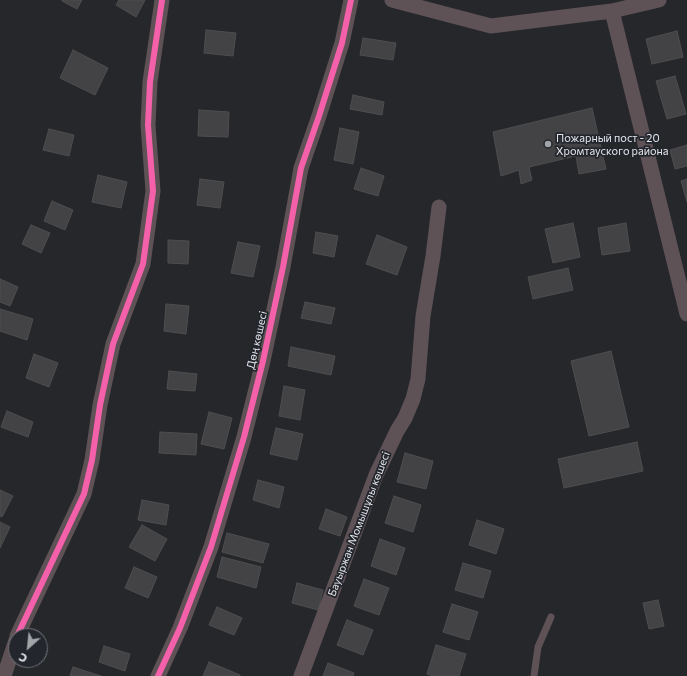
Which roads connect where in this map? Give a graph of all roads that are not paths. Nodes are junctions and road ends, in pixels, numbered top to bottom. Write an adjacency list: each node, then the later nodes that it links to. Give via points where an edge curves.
1 (162, 0): 9 (street, via 150,82 148,125 153,191 143,264 113,344 84,494)
2 (351, 0): 12 (street, Дөң көшесі, via 342,43 301,168 284,267 264,361 244,437 211,547 180,628)
3 (392, 0): 5 (street, via 491,26)
4 (659, 0): 5 (street)
5 (612, 11): 7 (street)
6 (439, 207): 13 (street, Бауыржан Момышұлы көшесі, via 423,316 418,379 413,399 406,418 376,475)
7 (687, 314)
8 (551, 617): 14 (lane, via 538,647)
9 (21, 628)
10 (8, 664): 11 (street)
11 (4, 676)
12 (158, 676)
13 (301, 676)
14 (534, 676)

